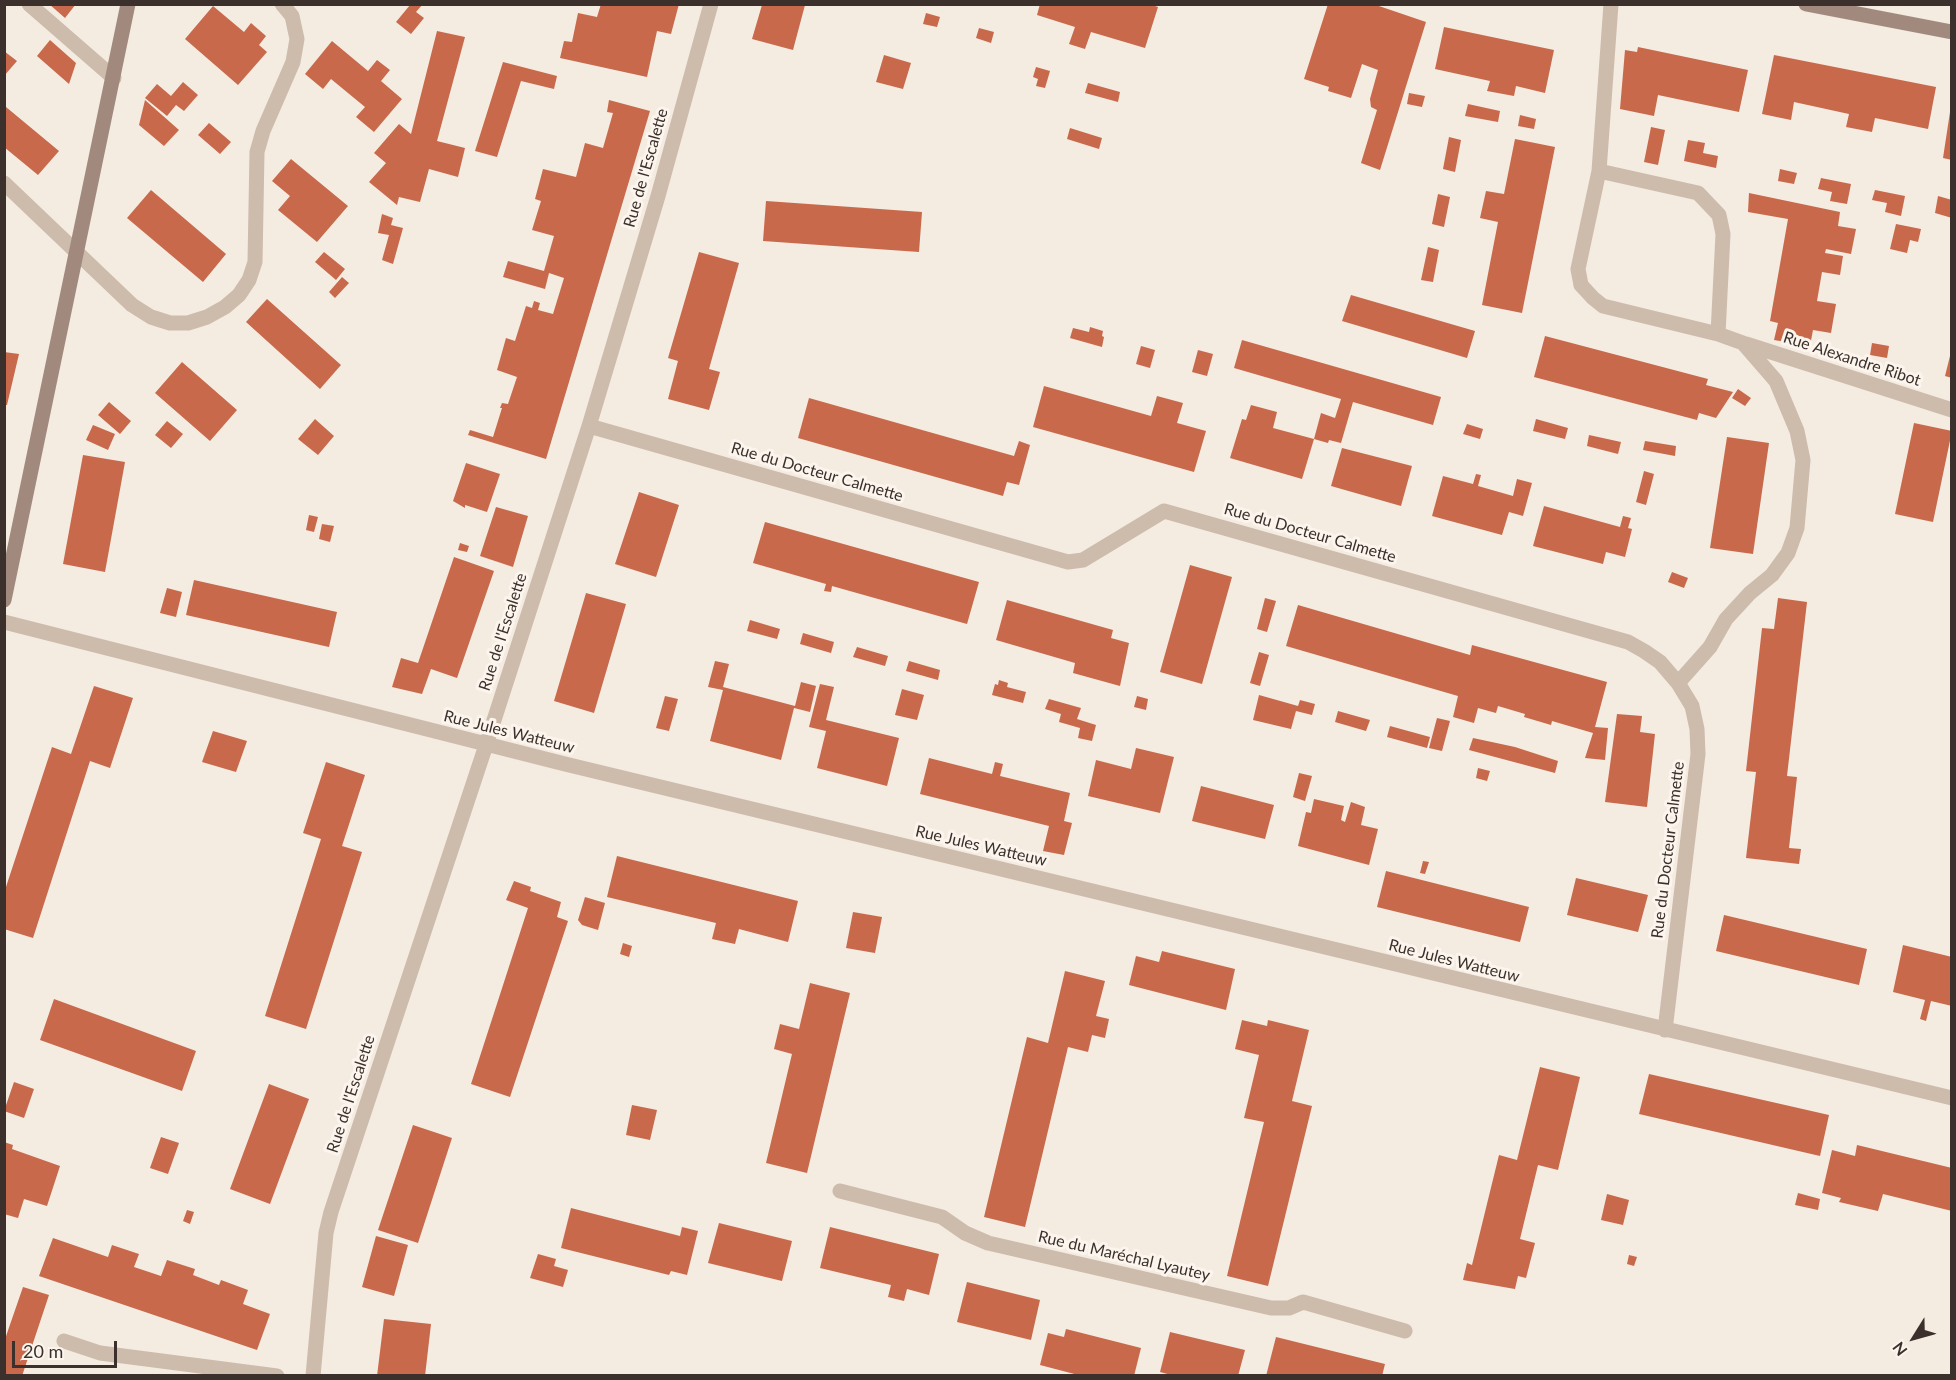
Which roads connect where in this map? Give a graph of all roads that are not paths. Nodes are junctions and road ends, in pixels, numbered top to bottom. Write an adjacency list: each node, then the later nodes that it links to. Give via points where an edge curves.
1 (29, 4): 8 (street)
2 (128, 4): 8 (street)
3 (282, 4): 11 (street, via 292,16 297,39 293,62 257,152 255,262 239,295 207,318 170,323 132,305)
4 (711, 4): 15 (street, Rue de l'Escalette)
5 (1611, 4): 9 (street, Rue Alexandre Ribot)
6 (1806, 4): 7 (street)
7 (1952, 32)
8 (114, 78): 11 (street)
9 (1599, 171): 12 (street, via 1698,193 1719,215 1723,234); 12 (street, Rue Alexandre Ribot, via 1578,268 1581,285 1603,306)
10 (4, 183): 11 (street)
11 (76, 253): 16 (street)
12 (1718, 334): 13 (street, Rue Alexandre Ribot)
13 (1743, 343): 14 (street, Rue Alexandre Ribot); 18 (street, via 1776,381 1797,431 1803,460 1797,528 1788,553 1772,575 1726,619 1710,647)
14 (1952, 410)
15 (589, 426): 18 (street, Rue du Docteur Calmette, via 1068,562 1083,560 1164,511 1628,642 1660,662); 19 (street, Rue de l'Escalette)
16 (4, 600)
17 (4, 622): 19 (street, Rue Jules Watteuw)
18 (1678, 683): 20 (street, Rue du Docteur Calmette, via 1692,706 1698,754)
19 (486, 745): 20 (street, Rue Jules Watteuw); 26 (street, Rue de l'Escalette, via 331,1212)
20 (1665, 1030): 21 (street, Rue Jules Watteuw)
21 (1952, 1098)
22 (840, 1191): 23 (street, Rue du Maréchal Lyautey, via 942,1217 988,1243 1271,1308 1289,1308 1303,1302)
23 (1405, 1331)
24 (64, 1341): 25 (street, via 100,1353)
25 (278, 1376)
26 (314, 1376)

